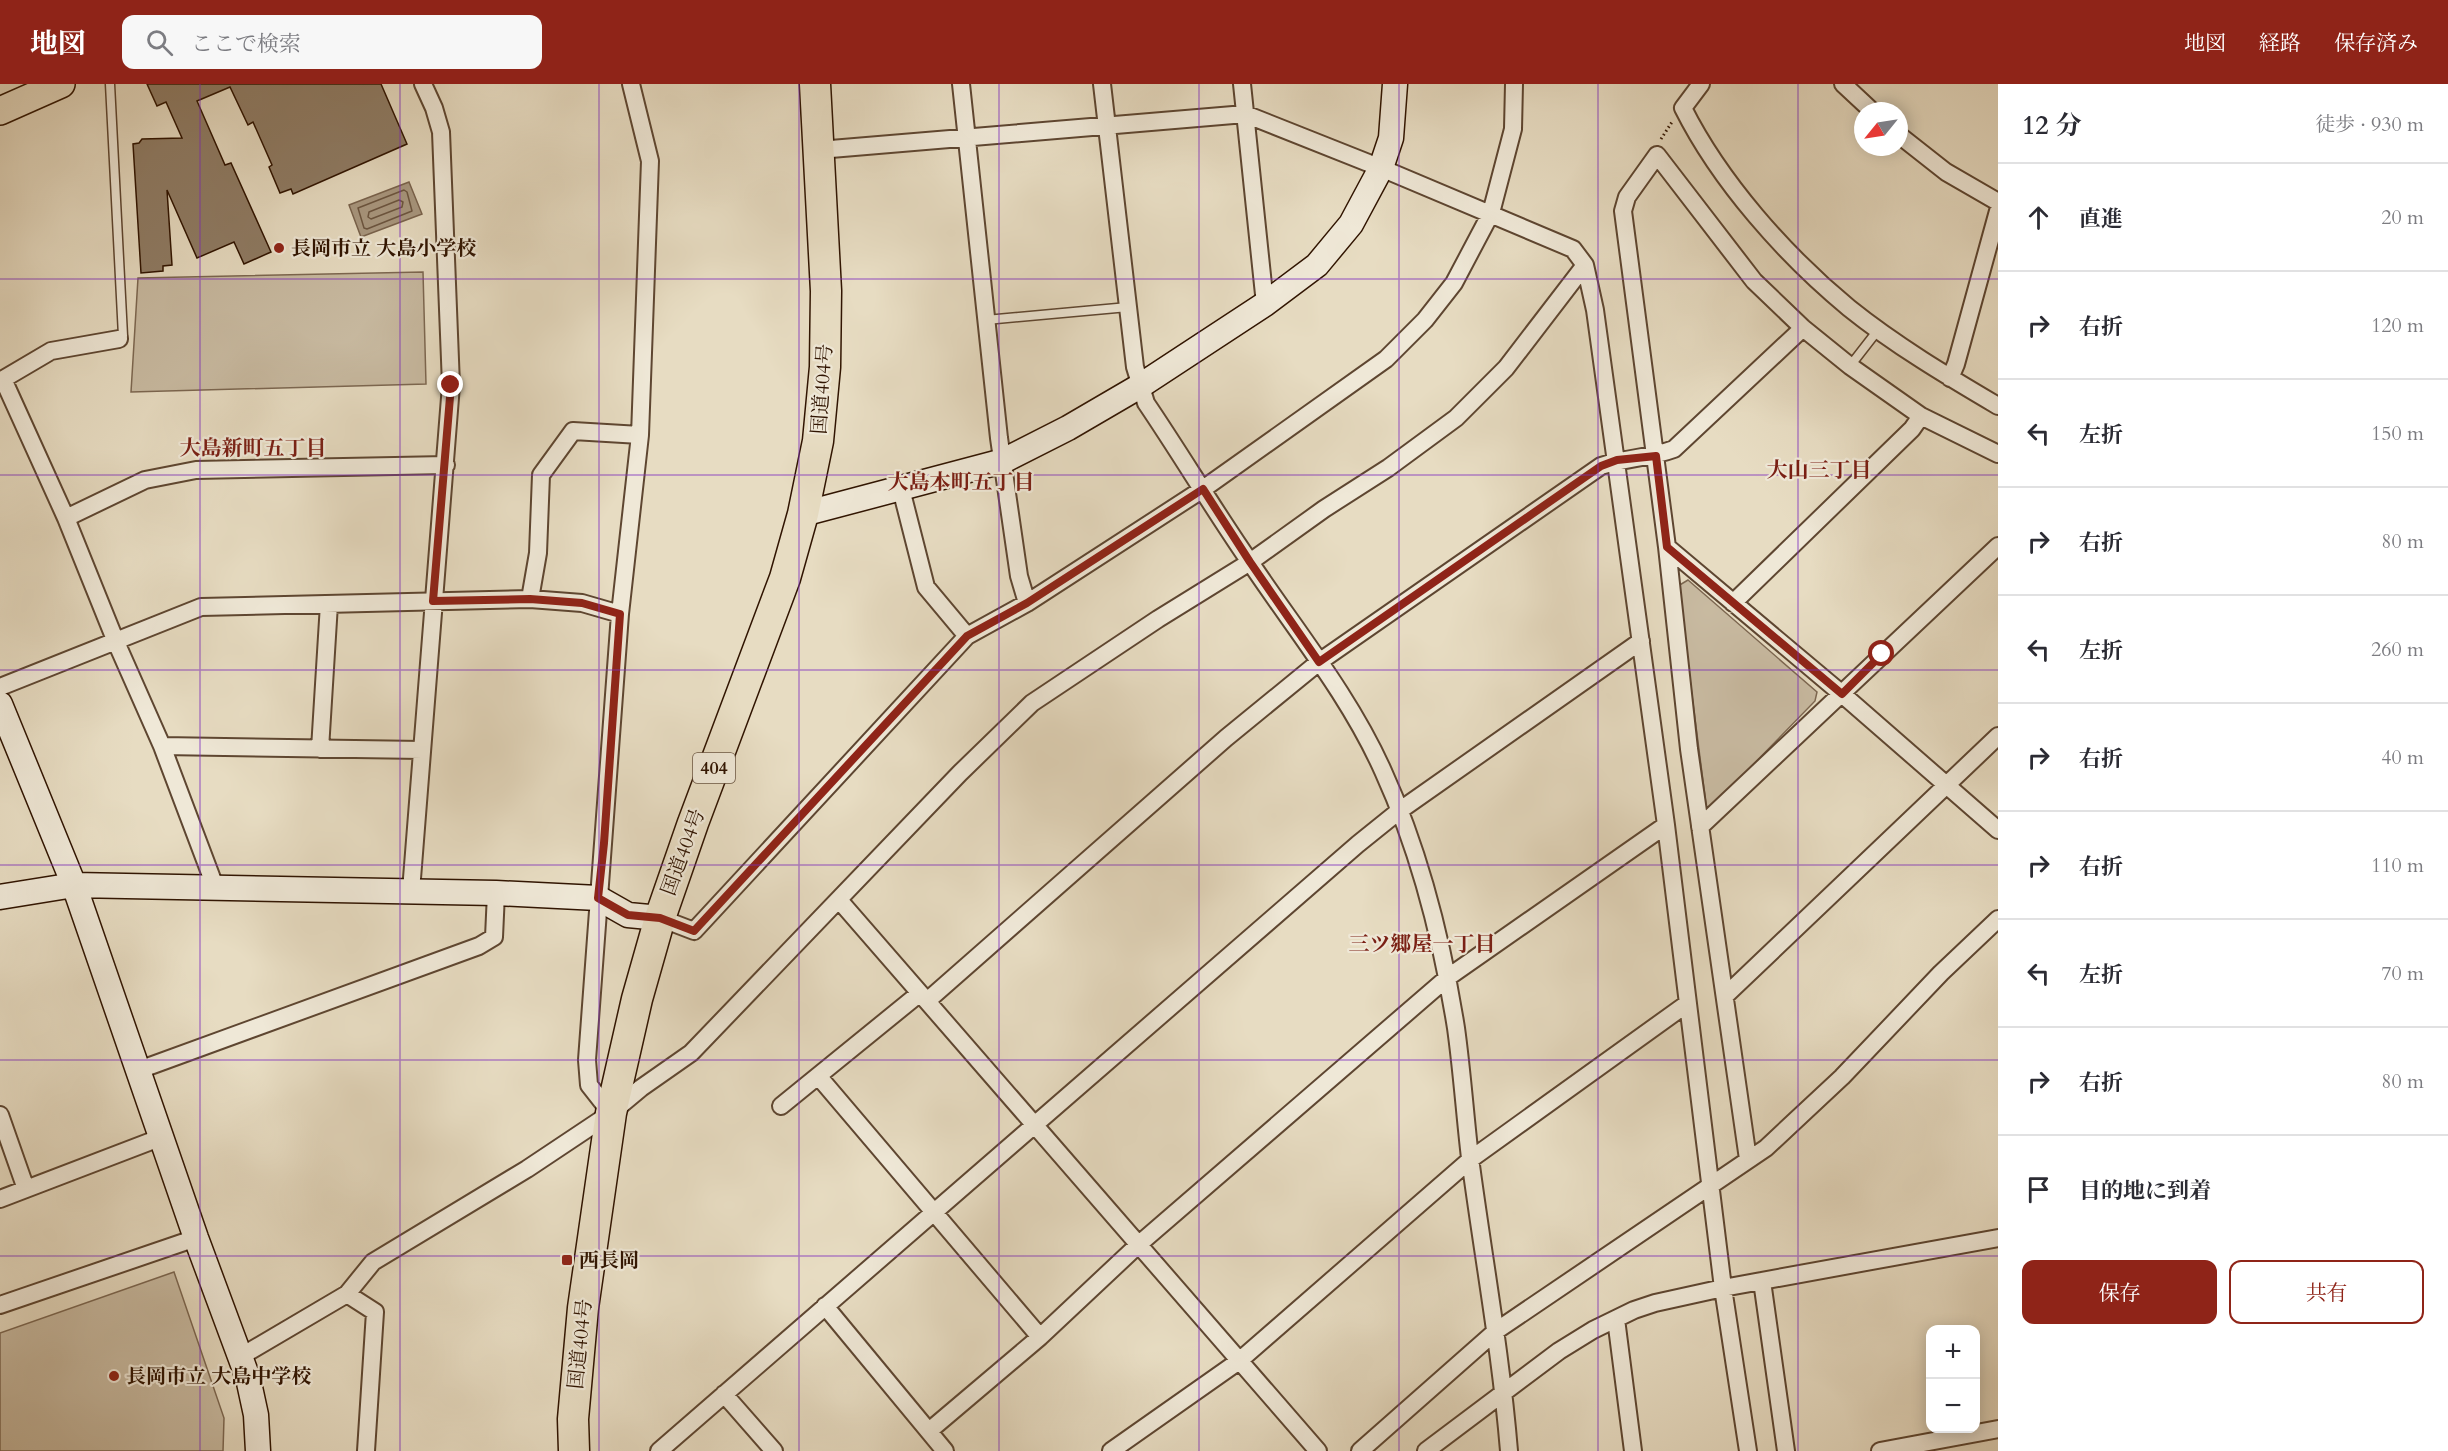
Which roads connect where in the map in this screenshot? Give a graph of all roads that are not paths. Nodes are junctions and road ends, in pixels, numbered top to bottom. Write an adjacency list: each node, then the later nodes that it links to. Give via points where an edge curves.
1 (62, 84): 14 (main road)
2 (110, 84): 30 (lane, via 123,336)
3 (423, 84): 42 (street, via 441,132 451,385)
4 (631, 84): 37 (street, via 650,161)
5 (814, 84): 19 (highway, 国道404号 / 404)
6 (961, 84): 17 (street)
7 (1102, 84): 16 (street)
8 (1242, 84): 15 (street)
9 (1395, 84): 20 (street, via 1391,138)
10 (1514, 84): 23 (street, via 1513,129)
11 (1701, 84): 29 (street, via 1683,108 1698,139 1747,205 1819,281)
12 (1850, 87): 13 (street)
13 (1864, 102)
14 (0, 111)
15 (1245, 114): 16 (street); 20 (street); 25 (street)
16 (1106, 124): 17 (street); 26 (street)
17 (965, 136): 19 (street); 27 (street)
18 (1908, 142): 21 (street, via 1946,172)
19 (819, 150): 45 (highway, 国道404号 / 404, via 826,291 825,367 818,441)
20 (1381, 168): 23 (street); 25 (street, via 1351,224 1317,265)
21 (1998, 202)
22 (1998, 211): 32 (street)
23 (1491, 213): 24 (street, via 1573,249); 44 (street, via 1454,283 1425,320 1386,359)
24 (1585, 265): 40 (street); 49 (street, via 1506,368 1456,418)
25 (1265, 304): 34 (street)
26 (1128, 307): 27 (lane); 34 (street)
27 (986, 320): 41 (street)
28 (1803, 328): 31 (street); 39 (street, via 1689,436 1674,449); 39 (street, via 1754,281 1657,155 1627,197 1623,211)
29 (1878, 330): 31 (lane); 32 (street)
30 (118, 339): 33 (street, via 51,351)
31 (1850, 366): 36 (street)
32 (1950, 378): 35 (street)
33 (2, 380): 46 (street)
34 (1140, 386): 41 (street); 44 (street, via 1146,403)
35 (1998, 406)
36 (1921, 416): 38 (street); 53 (street)
37 (640, 435): 50 (street, via 573,431 541,475 538,553); 55 (street)
38 (1998, 454)
39 (1656, 456): 40 (street); 48 (street)
40 (1617, 460): 57 (street); 59 (street, via 1574,483)
41 (1003, 461): 43 (street); 52 (street, via 1018,576)
42 (446, 465): 46 (street, via 196,470 145,480); 51 (street)
43 (901, 489): 45 (street); 56 (street, via 926,587)
44 (1203, 489): 49 (street); 52 (street)
45 (803, 514): 79 (highway, 国道404号 / 404, via 786,578)
46 (66, 518): 58 (street)
47 (1998, 546): 61 (street)
48 (1667, 547): 53 (street); 70 (street)
49 (1250, 562): 59 (street); 78 (street, via 1032,703)
50 (530, 599): 51 (street); 55 (street, via 582,603)
51 (433, 601): 54 (street); 66 (street)
52 (1027, 603): 56 (street)
53 (1733, 603): 61 (street)
54 (329, 604): 58 (street, via 201,607); 65 (street)
55 (620, 614): 77 (street)
56 (967, 636): 79 (street, via 694,931)
57 (1641, 641): 68 (street); 69 (street)
58 (116, 642): 60 (street); 64 (street)
59 (1319, 662): 68 (street, via 1360,726); 83 (street)
60 (0, 687)
61 (1842, 694): 67 (street); 70 (street)
62 (0, 704): 72 (street)
63 (1998, 736): 67 (street)
64 (162, 746): 65 (street); 73 (street)
65 (320, 748): 66 (street)
66 (422, 750): 74 (street)
67 (1947, 784): 71 (street); 82 (street)
68 (1399, 811): 81 (street, via 1435,921); 90 (street)
69 (1666, 825): 81 (street); 84 (street)
70 (1700, 827): 82 (street)
71 (1998, 830)
72 (74, 885): 73 (street); 76 (street); 85 (street)
73 (216, 889): 74 (street)
74 (411, 891): 75 (street)
75 (496, 893): 77 (street); 85 (street, via 494,937 479,946)
76 (0, 897)
77 (598, 898): 79 (street, via 628,915); 88 (street, via 587,1060 589,1085)
78 (839, 900): 83 (street); 88 (street, via 691,1053)
79 (660, 918): 88 (highway, 国道404号 / 404)
80 (1998, 919): 93 (street, via 1834,1085 1766,1148)
81 (1447, 978): 92 (street); 100 (street)
82 (1725, 996): 93 (street)
83 (923, 997): 86 (street); 90 (street)
84 (1688, 1003): 92 (street); 94 (street)
85 (139, 1070): 91 (street)
86 (819, 1077): 87 (street); 97 (street)
87 (781, 1106)
88 (611, 1113): 103 (street, via 373,1262); 117 (highway, 国道404号 / 404, via 583,1308 573,1419)
89 (0, 1114): 95 (street)
90 (1035, 1123): 97 (street); 100 (street)
91 (162, 1137): 95 (street); 98 (street)
92 (1471, 1159): 107 (street); 110 (street)
93 (1748, 1159): 94 (street)
94 (1712, 1185): 102 (street); 107 (street)
95 (26, 1189): 96 (street)
96 (0, 1199)
97 (934, 1211): 105 (street); 108 (street)
98 (196, 1238): 104 (street); 109 (street)
99 (1998, 1238): 101 (street)
100 (1138, 1245): 108 (street); 110 (street)
101 (1762, 1281): 102 (street); 128 (street)
102 (1723, 1288): 106 (street, via 1655,1303); 127 (street)
103 (347, 1294): 109 (street); 116 (street, via 375,1312)
104 (0, 1305)
105 (825, 1306): 111 (street); 114 (street)
106 (1616, 1319): 112 (street, via 1579,1338); 126 (street)
107 (1496, 1331): 112 (street); 123 (street)
108 (1040, 1337): 114 (street)
109 (240, 1357): 115 (street, via 254,1397)
110 (1239, 1361): 121 (street); 122 (street)
111 (724, 1394): 118 (street); 119 (street)
112 (1504, 1394): 124 (street); 125 (street)
113 (1998, 1429): 129 (street)
114 (929, 1431): 120 (street)
115 (258, 1451)
116 (366, 1451)
117 (574, 1451)
118 (659, 1451)
119 (774, 1451)
120 (945, 1451)
121 (1111, 1451)
122 (1318, 1451)
123 (1360, 1451)
124 (1426, 1451)
125 (1509, 1451)
126 (1633, 1451)
127 (1748, 1451)
128 (1786, 1451)
129 (1880, 1451)

